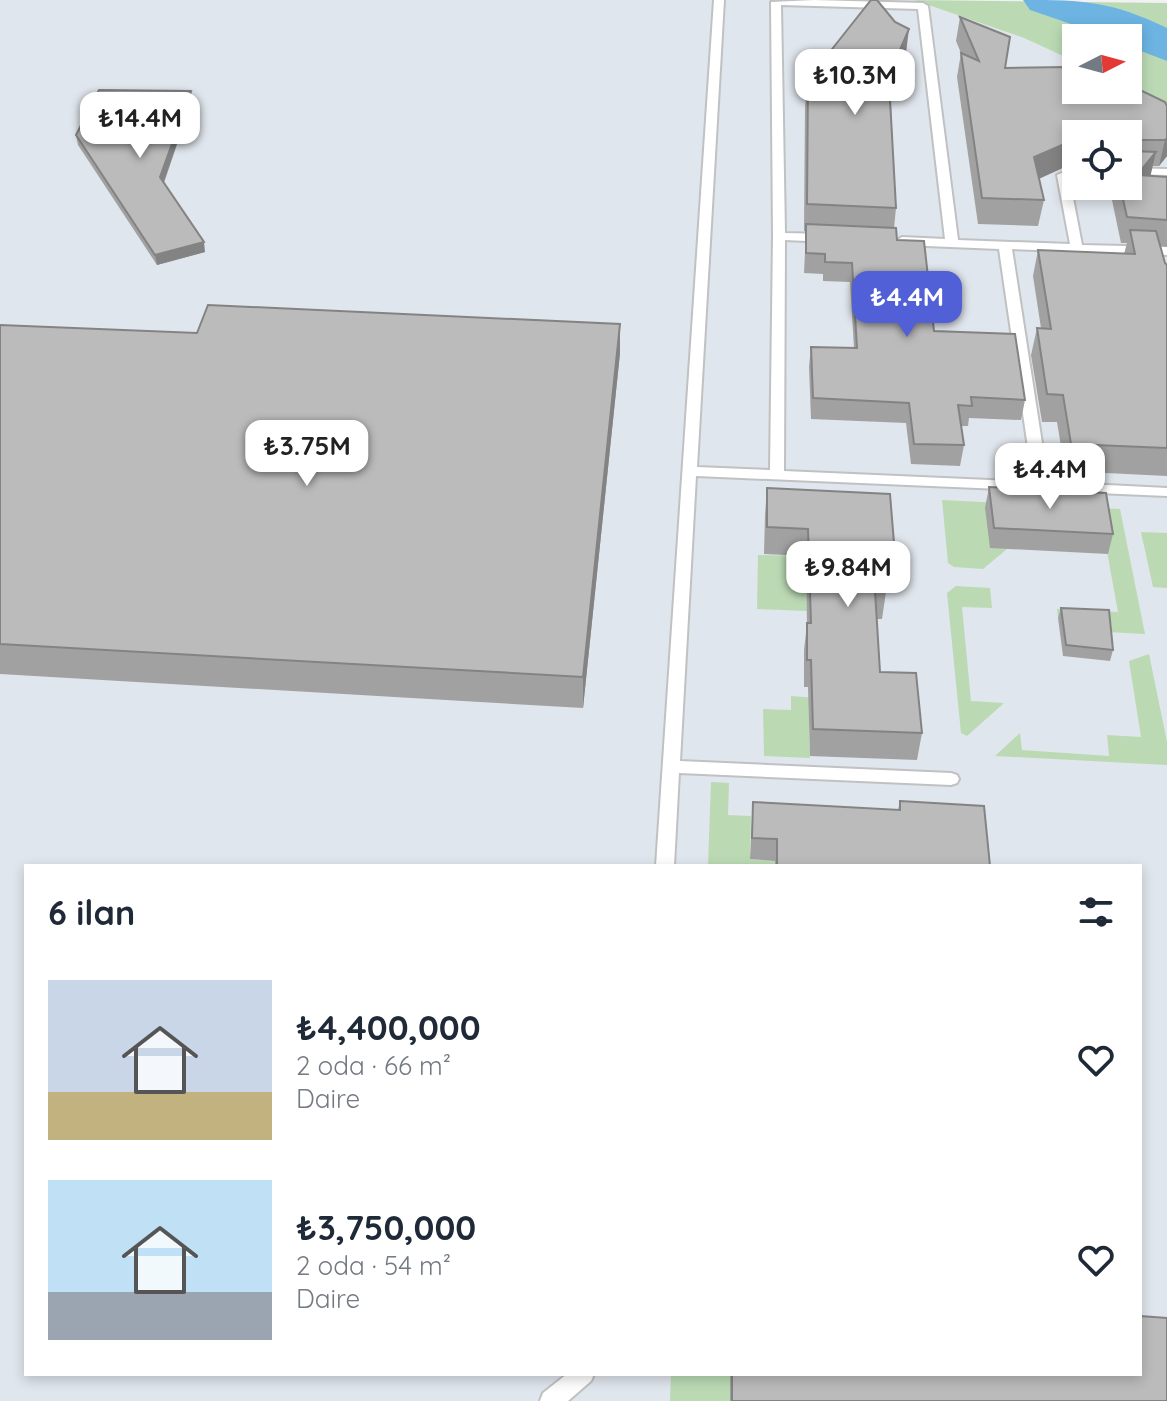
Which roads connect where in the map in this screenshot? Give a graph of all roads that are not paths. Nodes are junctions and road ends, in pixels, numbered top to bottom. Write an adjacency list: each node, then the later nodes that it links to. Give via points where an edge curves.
1 (719, 0): 12 (lane)
2 (1142, 171): 3 (lane)
3 (1167, 172)
4 (1068, 200): 10 (lane)
5 (779, 236): 6 (lane); 8 (lane, via 776,2 923,6); 13 (lane)
6 (842, 239)
7 (889, 240): 8 (lane)
8 (952, 243): 9 (lane)
9 (1005, 245): 10 (lane); 14 (lane)
10 (1077, 248): 11 (lane)
11 (1161, 255)
12 (690, 471): 13 (lane); 16 (lane)
13 (777, 475): 14 (lane)
14 (1041, 486): 15 (lane)
15 (1167, 492)
16 (672, 767): 17 (lane); 18 (lane)
17 (951, 779)
18 (665, 864)
19 (581, 1376): 20 (lane)
20 (551, 1401)

